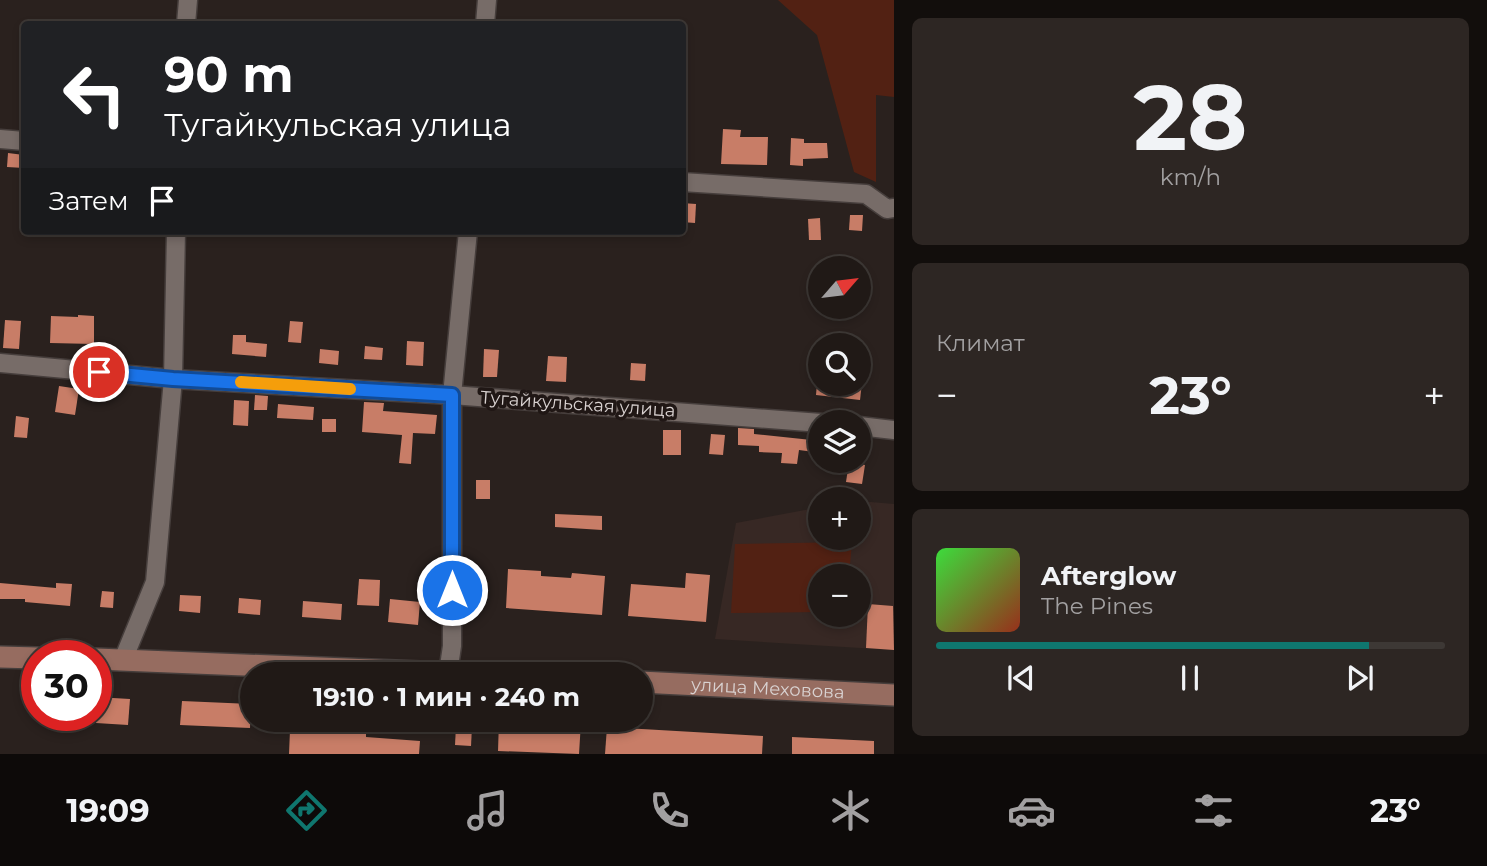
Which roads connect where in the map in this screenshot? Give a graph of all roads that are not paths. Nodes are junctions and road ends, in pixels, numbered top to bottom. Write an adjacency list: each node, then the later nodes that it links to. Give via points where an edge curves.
1 (188, 0): 3 (street)
2 (486, 0): 4 (street)
3 (186, 21)
4 (485, 21)
5 (0, 139): 6 (street)
6 (21, 141)
7 (686, 182): 8 (street, via 866,194 887,209)
8 (894, 208)
9 (176, 235): 12 (street)
10 (468, 235): 13 (street)
11 (0, 363): 12 (street, Тугайкульская улица)
12 (173, 379): 13 (street, Тугайкульская улица); 20 (street, via 156,582)
13 (452, 395): 14 (street, Тугайкульская улица); 21 (street)
14 (808, 422)
15 (871, 427): 16 (street)
16 (894, 430)
17 (0, 657): 18 (street)
18 (21, 658)
19 (112, 660): 20 (street)
20 (123, 660): 22 (street)
21 (450, 662)
22 (240, 665)
23 (653, 683): 24 (street, улица Меховова)
24 (894, 695)

